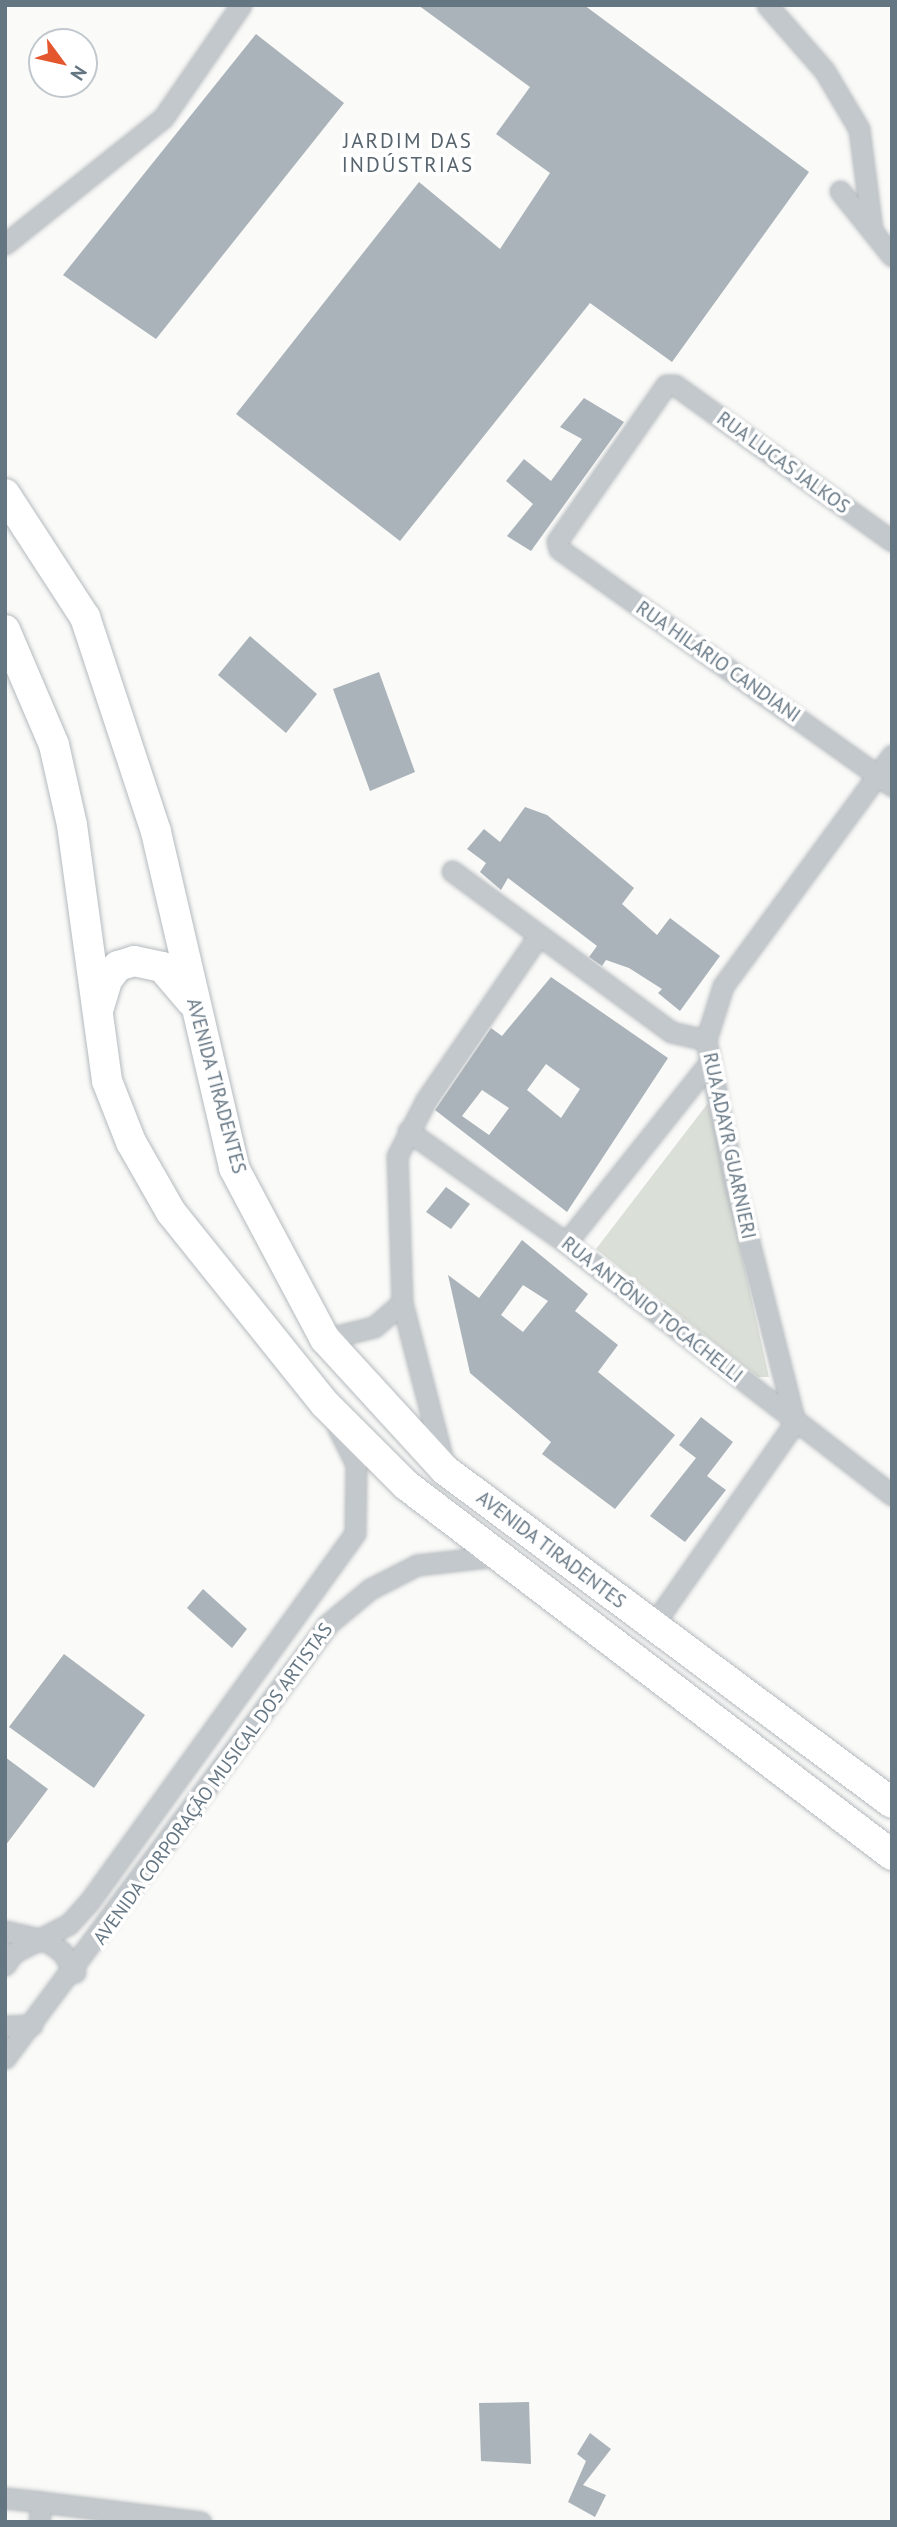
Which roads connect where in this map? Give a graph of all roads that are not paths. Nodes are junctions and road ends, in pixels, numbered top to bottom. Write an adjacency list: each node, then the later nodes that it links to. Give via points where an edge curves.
1 (241, 5): 5 (street, via 163,118)
2 (767, 5): 4 (street, via 816,61 859,129)
3 (840, 191): 4 (street)
4 (872, 229): 6 (street)
5 (5, 244)
6 (892, 257)
7 (5, 494): 15 (main road, AVENIDA TIRADENTES, via 85,617 156,832)
8 (892, 541): 9 (street, RUA LUCAS JALKOS, via 675,385 666,385 557,541)
9 (559, 549): 12 (street, RUA HILÁRIO CANDIANI)
10 (5, 630): 16 (main road, AVENIDA TIRADENTES, via 54,745)
11 (892, 755): 12 (street, RUA ADAYR GUARNIERI)
12 (885, 780): 17 (street, RUA ADAYR GUARNIERI, via 723,986)
13 (452, 871): 14 (street)
14 (537, 938): 17 (street, via 671,1032); 19 (street)
15 (193, 1004): 16 (main road, via 162,967 134,961 118,966 107,980); 22 (main road, AVENIDA TIRADENTES, via 234,1168)
16 (98, 1010): 23 (main road, AVENIDA TIRADENTES, via 107,1081 131,1142 171,1212)
17 (706, 1040): 18 (street, RUA ADAYR GUARNIERI)
18 (709, 1063): 20 (street); 24 (street, RUA ADAYR GUARNIERI)
19 (408, 1131): 20 (street, RUA ANTÔNIO TOCACHELLI); 21 (street, via 397,1156)
20 (566, 1243): 24 (street, RUA ANTÔNIO TOCACHELLI)
21 (402, 1303): 22 (street, via 366,1331); 25 (street)
22 (326, 1339): 25 (main road, AVENIDA TIRADENTES)
23 (325, 1404): 27 (main road, AVENIDA TIRADENTES, via 406,1485); 28 (street, AVENIDA CORPORAÇÃO MUSICAL DOS ARTISTAS, via 356,1464 360,1492 355,1533)
24 (795, 1422): 26 (street, RUA ANTÔNIO TOCACHELLI); 30 (street)
25 (445, 1470): 30 (main road, AVENIDA TIRADENTES)
26 (892, 1495)
27 (498, 1556): 29 (street, AVENIDA CORPORAÇÃO MUSICAL DOS ARTISTAS, via 417,1565); 32 (main road, AVENIDA TIRADENTES)
28 (316, 1595): 29 (street); 34 (street, AVENIDA CORPORAÇÃO MUSICAL DOS ARTISTAS, via 89,1902)
29 (340, 1613): 37 (street, AVENIDA CORPORAÇÃO MUSICAL DOS ARTISTAS)
30 (653, 1625): 31 (main road, AVENIDA TIRADENTES)
31 (892, 1803)
32 (892, 1855)
33 (5, 1931): 34 (street)
34 (45, 1940): 35 (street); 36 (street, AVENIDA CORPORAÇÃO MUSICAL DOS ARTISTAS, via 13,1953); 37 (street)
35 (5, 1947)
36 (5, 1965)
37 (75, 1972): 38 (street, AVENIDA CORPORAÇÃO MUSICAL DOS ARTISTAS)
38 (32, 2025): 39 (street); 40 (street, AVENIDA CORPORAÇÃO MUSICAL DOS ARTISTAS)
39 (5, 2026)
40 (5, 2058)
41 (5, 2498): 42 (street)
42 (41, 2502): 43 (street); 44 (street)
43 (39, 2522)
44 (201, 2522)

